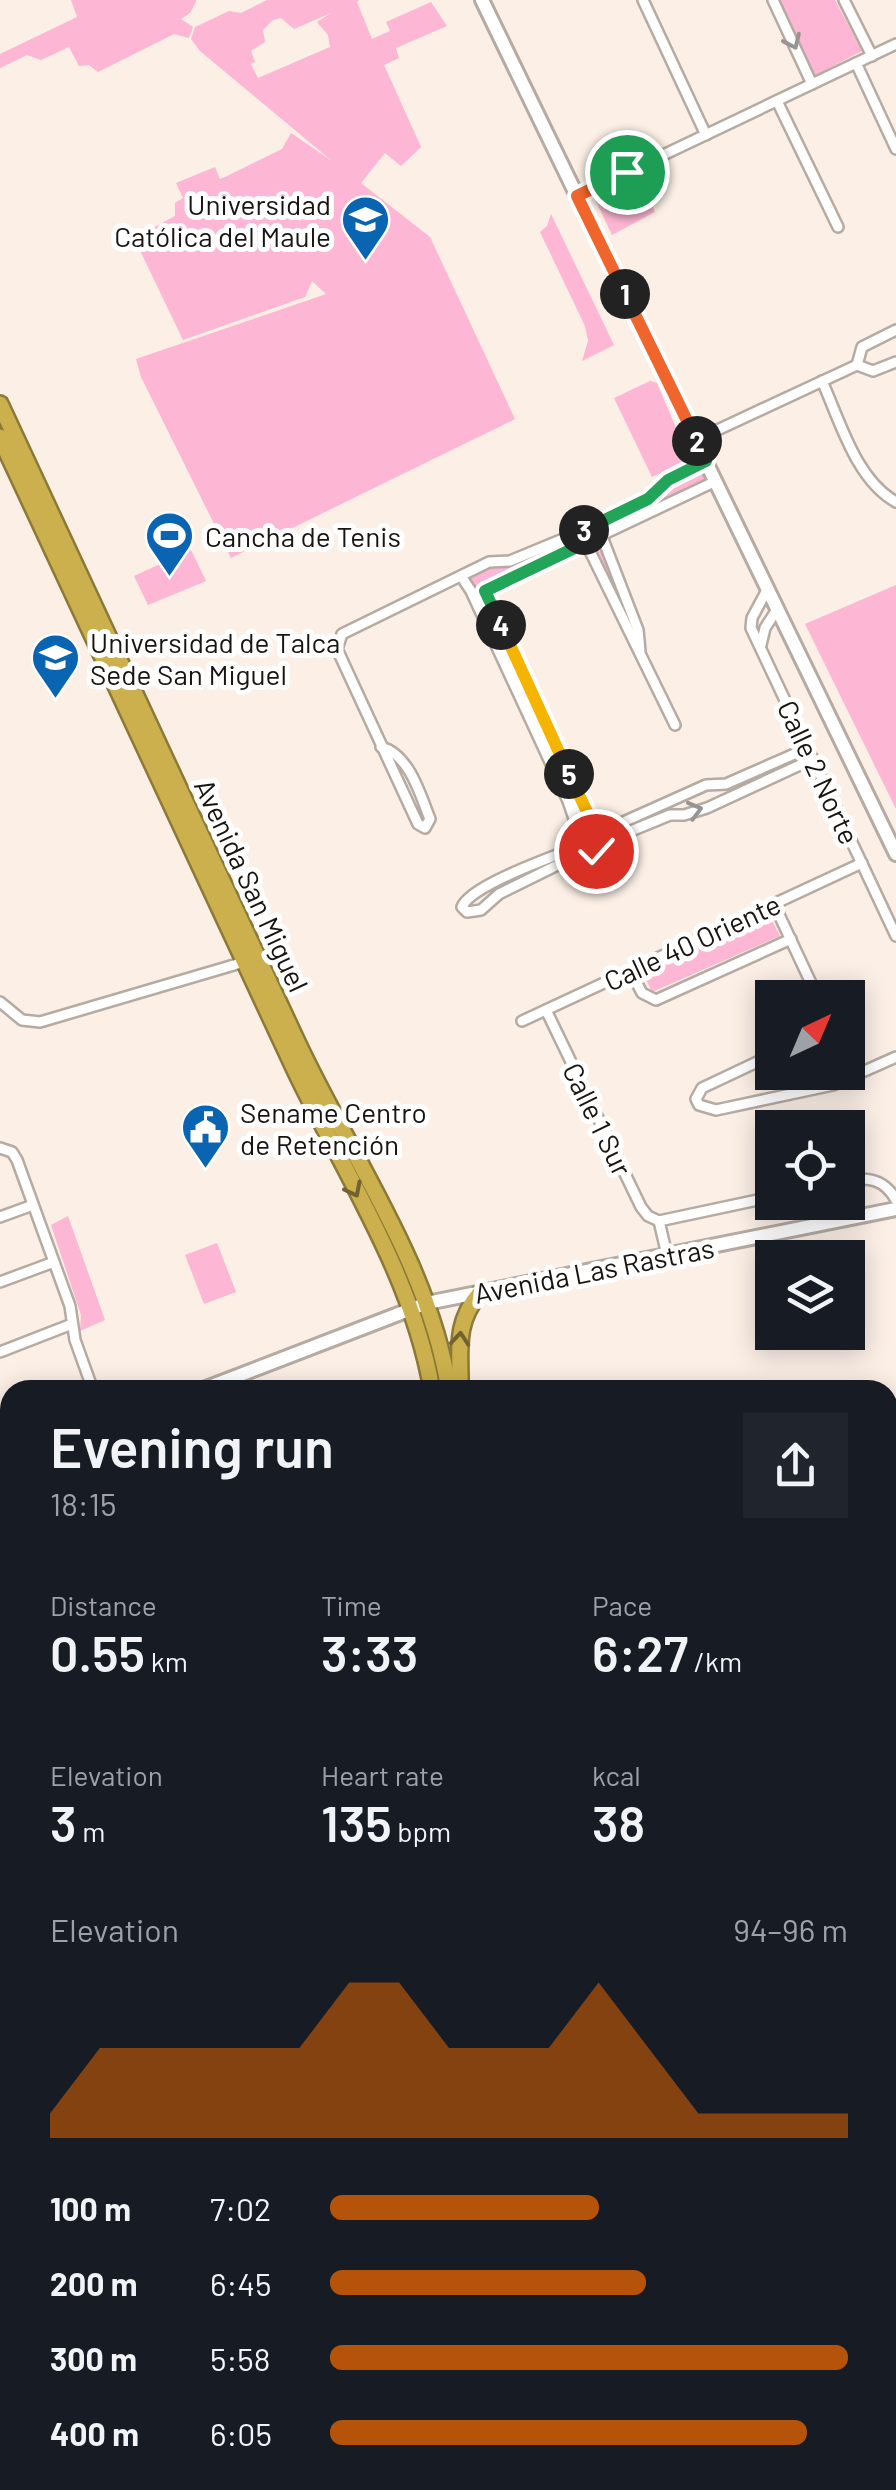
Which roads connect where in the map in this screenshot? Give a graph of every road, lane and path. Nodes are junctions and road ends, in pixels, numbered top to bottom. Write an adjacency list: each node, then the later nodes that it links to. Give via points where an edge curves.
1 (482, 0): 12 (main road, Calle 2 Norte)
2 (643, 0): 10 (street)
3 (773, 0): 8 (street, one-way to 8)
4 (844, 0): 6 (street)
5 (896, 44): 6 (street)
6 (872, 56): 7 (street)
7 (856, 63): 8 (street); 11 (street)
8 (812, 84): 9 (street)
9 (777, 101): 10 (street); 13 (street)
10 (706, 134): 12 (street)
11 (896, 149)
12 (577, 196): 20 (main road, Calle 2 Norte)
13 (838, 227)
14 (896, 330): 16 (street, via 862,347)
15 (896, 362): 16 (street, via 872,371)
16 (856, 365): 17 (street)
17 (822, 381): 20 (street); 23 (street, via 865,473)
18 (0, 404): 70 (highway, Avenida San Miguel, via 308,1066)
19 (0, 437): 48 (highway, Avenida San Miguel)
20 (696, 440): 21 (main road, Calle 2 Norte)
21 (706, 461): 22 (main road, Calle 2 Norte); 24 (street)
22 (716, 481): 26 (street); 31 (main road, Calle 2 Norte)
23 (896, 502)
24 (597, 523): 25 (street); 26 (street)
25 (580, 532): 27 (street); 28 (street)
26 (603, 537): 27 (street); 36 (street, via 638,630)
27 (585, 543): 29 (street); 36 (street)
28 (515, 559): 29 (street); 30 (street)
29 (522, 572): 33 (street)
30 (461, 576): 32 (street); 38 (street, via 339,638 337,649)
31 (768, 588): 34 (main road, Calle 2 Norte); 35 (street, via 751,623)
32 (471, 591): 33 (street); 42 (street)
33 (485, 591): 41 (street)
34 (778, 608): 35 (street); 43 (main road, Calle 2 Norte)
35 (761, 648): 39 (street, Calle 2 Norte)
36 (640, 654): 37 (street)
37 (675, 725)
38 (381, 747): 38 (street, via 418,824 426,828 430,819 404,761)
39 (808, 748): 40 (street, Calle 2 Norte); 41 (street, via 736,781 706,785)
40 (814, 759): 41 (street, one-way to 40, via 707,808); 44 (street, Calle 2 Norte)
41 (601, 835): 42 (street, via 589,830); 42 (street, via 596,851)
42 (584, 845): 42 (street, via 492,884 462,907 477,912)
43 (896, 854)
44 (862, 863): 45 (street, Calle 40 Oriente); 46 (street, Calle 2 Norte)
45 (774, 904): 47 (street); 49 (street, Calle 40 Oriente)
46 (896, 936)
47 (791, 939): 49 (street, via 656,1000 642,993); 50 (street)
48 (244, 962): 51 (street, via 40,1022 18,1018); 71 (highway, Avenida San Miguel, one-way to 71)
49 (630, 970): 52 (street, Calle 40 Oriente)
50 (810, 980)
51 (0, 1002)
52 (546, 1010): 53 (street, Calle 40 Oriente); 65 (street, Calle 1 Sur, via 641,1207)
53 (522, 1020)
54 (896, 1057): 56 (street)
55 (755, 1063): 57 (street, via 702,1088 699,1105 716,1110)
56 (865, 1072)
57 (810, 1090)
58 (0, 1148): 62 (street, via 15,1156)
59 (865, 1178): 60 (street, via 879,1181)
60 (896, 1200)
61 (755, 1201): 65 (street)
62 (33, 1204): 64 (street); 67 (street)
63 (896, 1209): 66 (main road, Avenida Las Rastras)
64 (0, 1217)
65 (659, 1221): 66 (street)
66 (667, 1255): 69 (main road, Avenida Las Rastras)
67 (54, 1262): 68 (street); 72 (street)
68 (0, 1282)
69 (480, 1293): 70 (main road, Avenida Las Rastras); 78 (highway, one-way to 69, via 460,1330)
70 (427, 1303): 71 (main road, Avenida Las Rastras); 77 (highway, Avenida San Miguel)
71 (410, 1308): 75 (main road, Avenida Las Rastras); 76 (highway, Avenida San Miguel)
72 (72, 1324): 73 (street); 74 (street)
73 (0, 1352)
74 (90, 1380)
75 (226, 1380)
76 (430, 1380)
77 (446, 1380)
78 (460, 1380)

